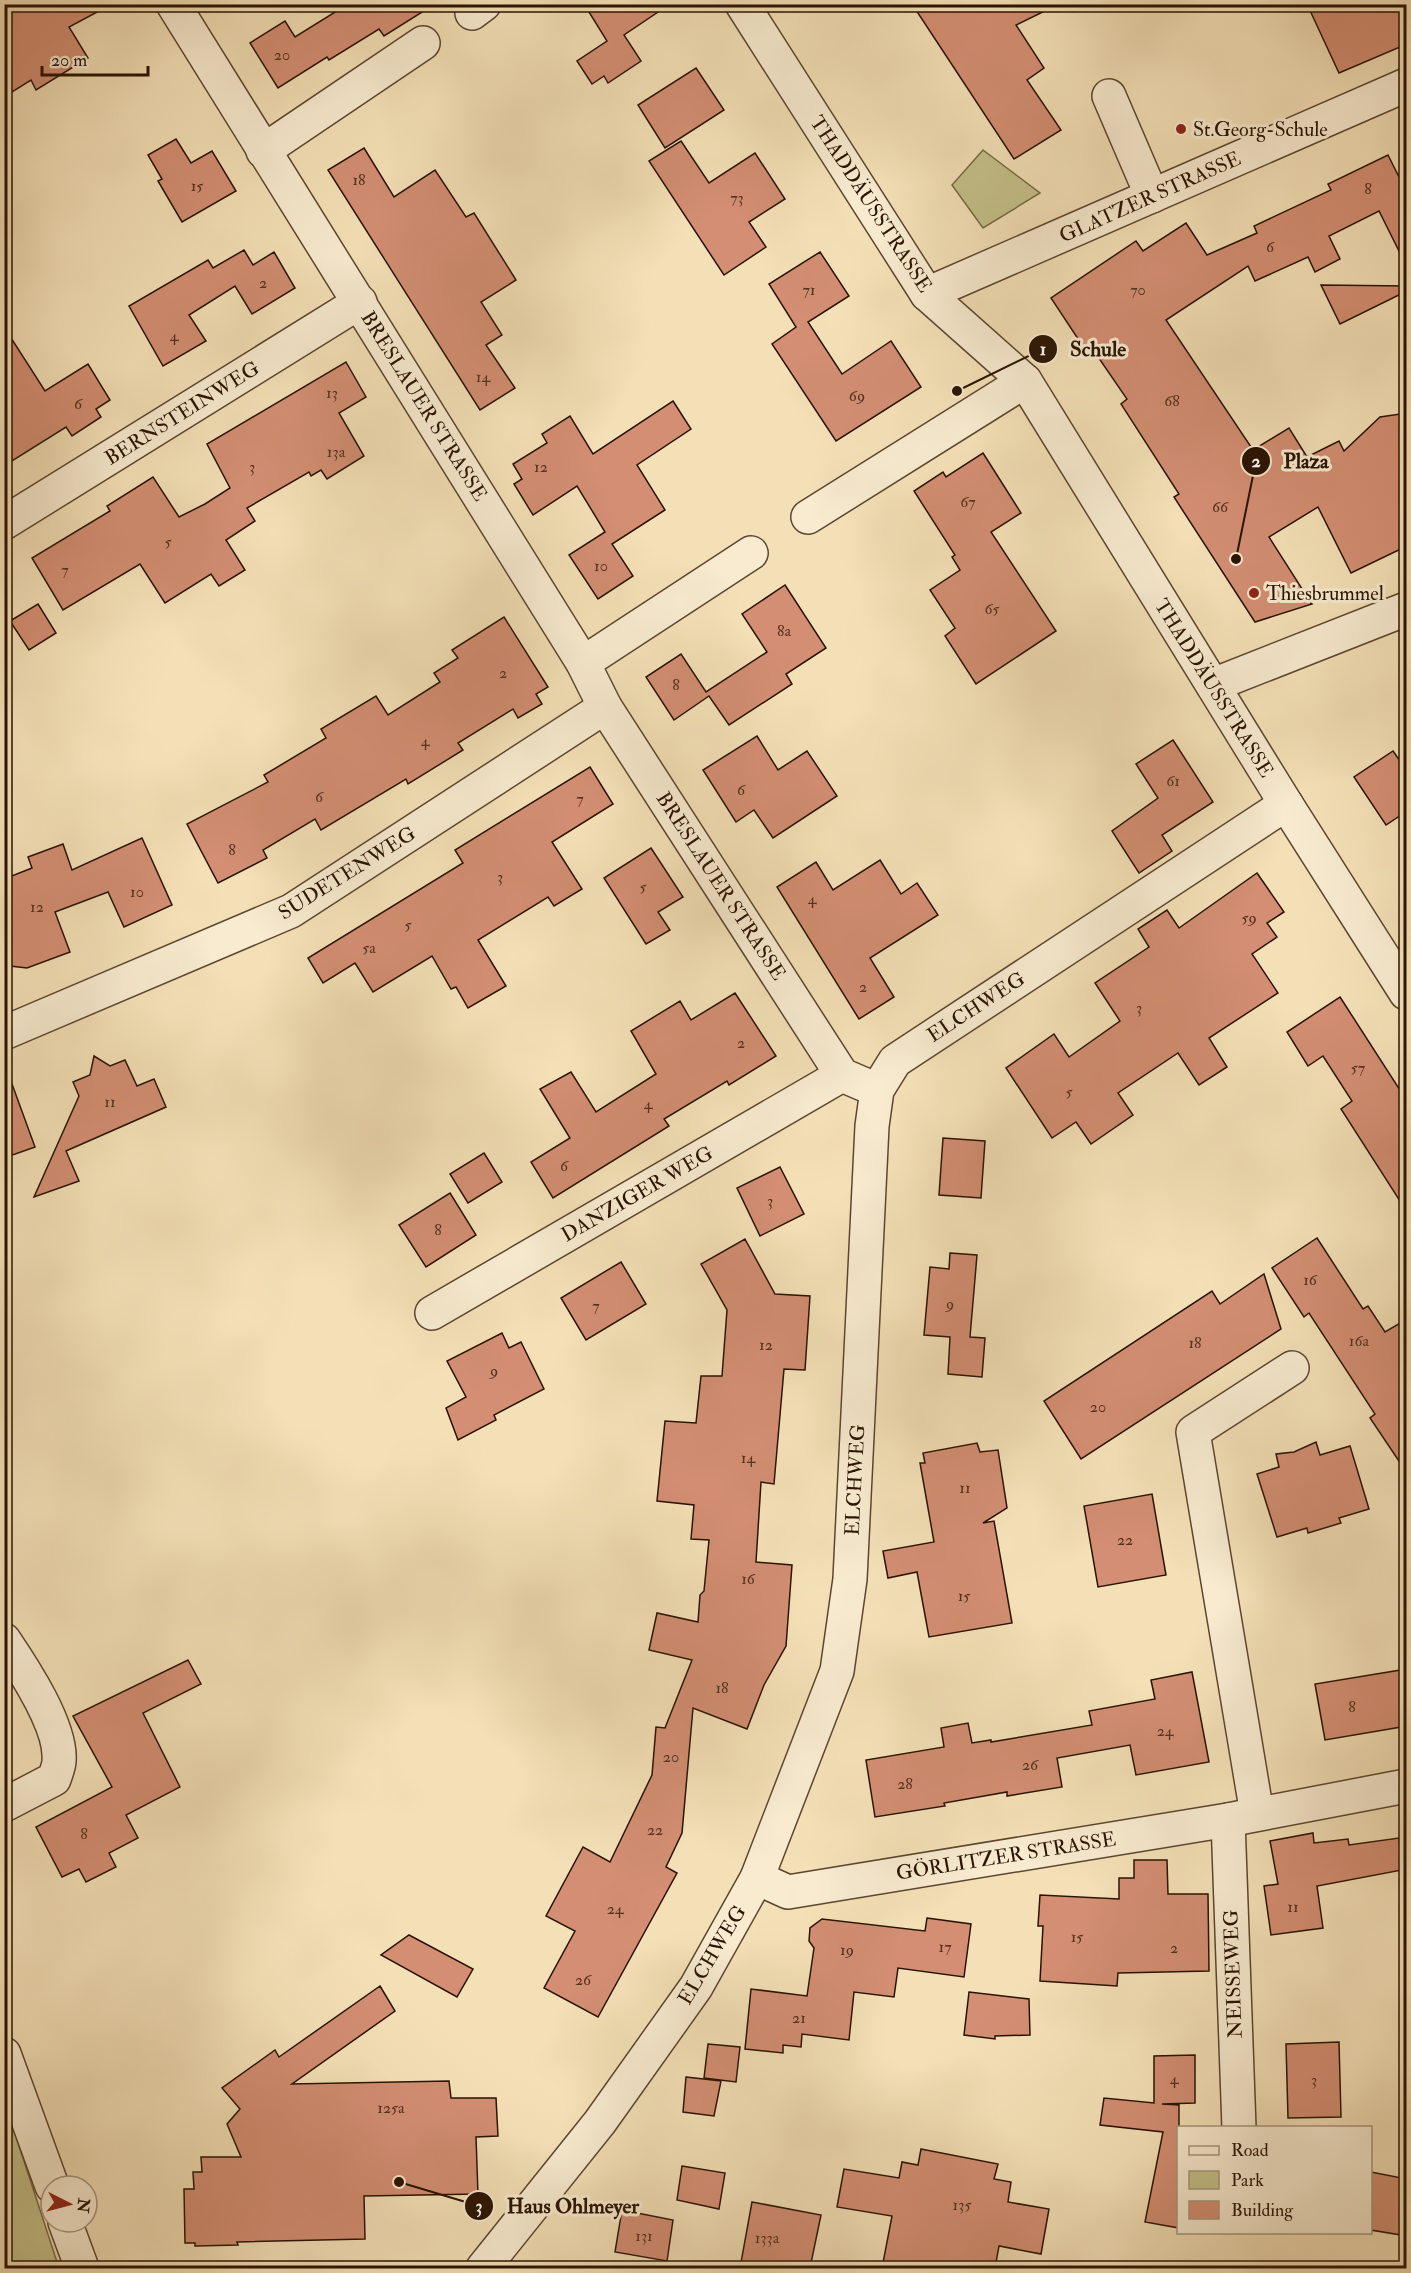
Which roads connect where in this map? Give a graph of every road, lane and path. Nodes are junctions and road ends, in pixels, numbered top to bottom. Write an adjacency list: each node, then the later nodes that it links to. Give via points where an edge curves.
1 (173, 4): 6 (street, BRESLAUER STRASSE)
2 (742, 4): 8 (street, THADDÄUSSTRASSE)
3 (423, 43): 6 (street)
4 (1407, 85): 7 (street, GLATZER STRASSE)
5 (1108, 96): 7 (street)
6 (263, 151): 9 (street, BRESLAUER STRASSE)
7 (1152, 196): 8 (street, GLATZER STRASSE)
8 (927, 294): 10 (street, THADDÄUSSTRASSE)
9 (360, 302): 12 (street, BERNSTEINWEG); 15 (street, BRESLAUER STRASSE)
10 (1025, 381): 11 (street); 16 (street, THADDÄUSSTRASSE)
11 (808, 518)
12 (4, 524)
13 (751, 553): 15 (street)
14 (1407, 609): 16 (street)
15 (583, 663): 17 (street, BRESLAUER STRASSE)
16 (1213, 685): 18 (street, THADDÄUSSTRASSE)
17 (605, 706): 21 (street, SUDETENWEG, via 291,911); 22 (street, BRESLAUER STRASSE)
18 (1286, 804): 19 (street, THADDÄUSSTRASSE); 23 (street, ELCHWEG, via 895,1061)
19 (1397, 960): 20 (street, THADDÄUSSTRASSE)
20 (1407, 993)
21 (4, 1033)
22 (842, 1075): 23 (street); 24 (street, DANZIGER WEG)
23 (877, 1090): 30 (street, ELCHWEG, via 872,1126 850,1579 837,1671)
24 (432, 1313)
25 (1292, 1368): 29 (street, via 1192,1432)
26 (4, 1641): 28 (street, via 41,1702 55,1736 59,1760 54,1779)
27 (1407, 1786): 29 (street, GÖRLITZER STRASSE)
28 (4, 1805)
29 (1242, 1817): 30 (street, GÖRLITZER STRASSE, via 788,1892); 32 (street, NEISSEWEG)
30 (757, 1878): 36 (street, ELCHWEG, via 689,1997 600,2122)
31 (4, 2054): 33 (street)
32 (1239, 2126)
33 (48, 2174)
34 (69, 2234): 35 (street)
35 (82, 2268)
36 (483, 2268)

